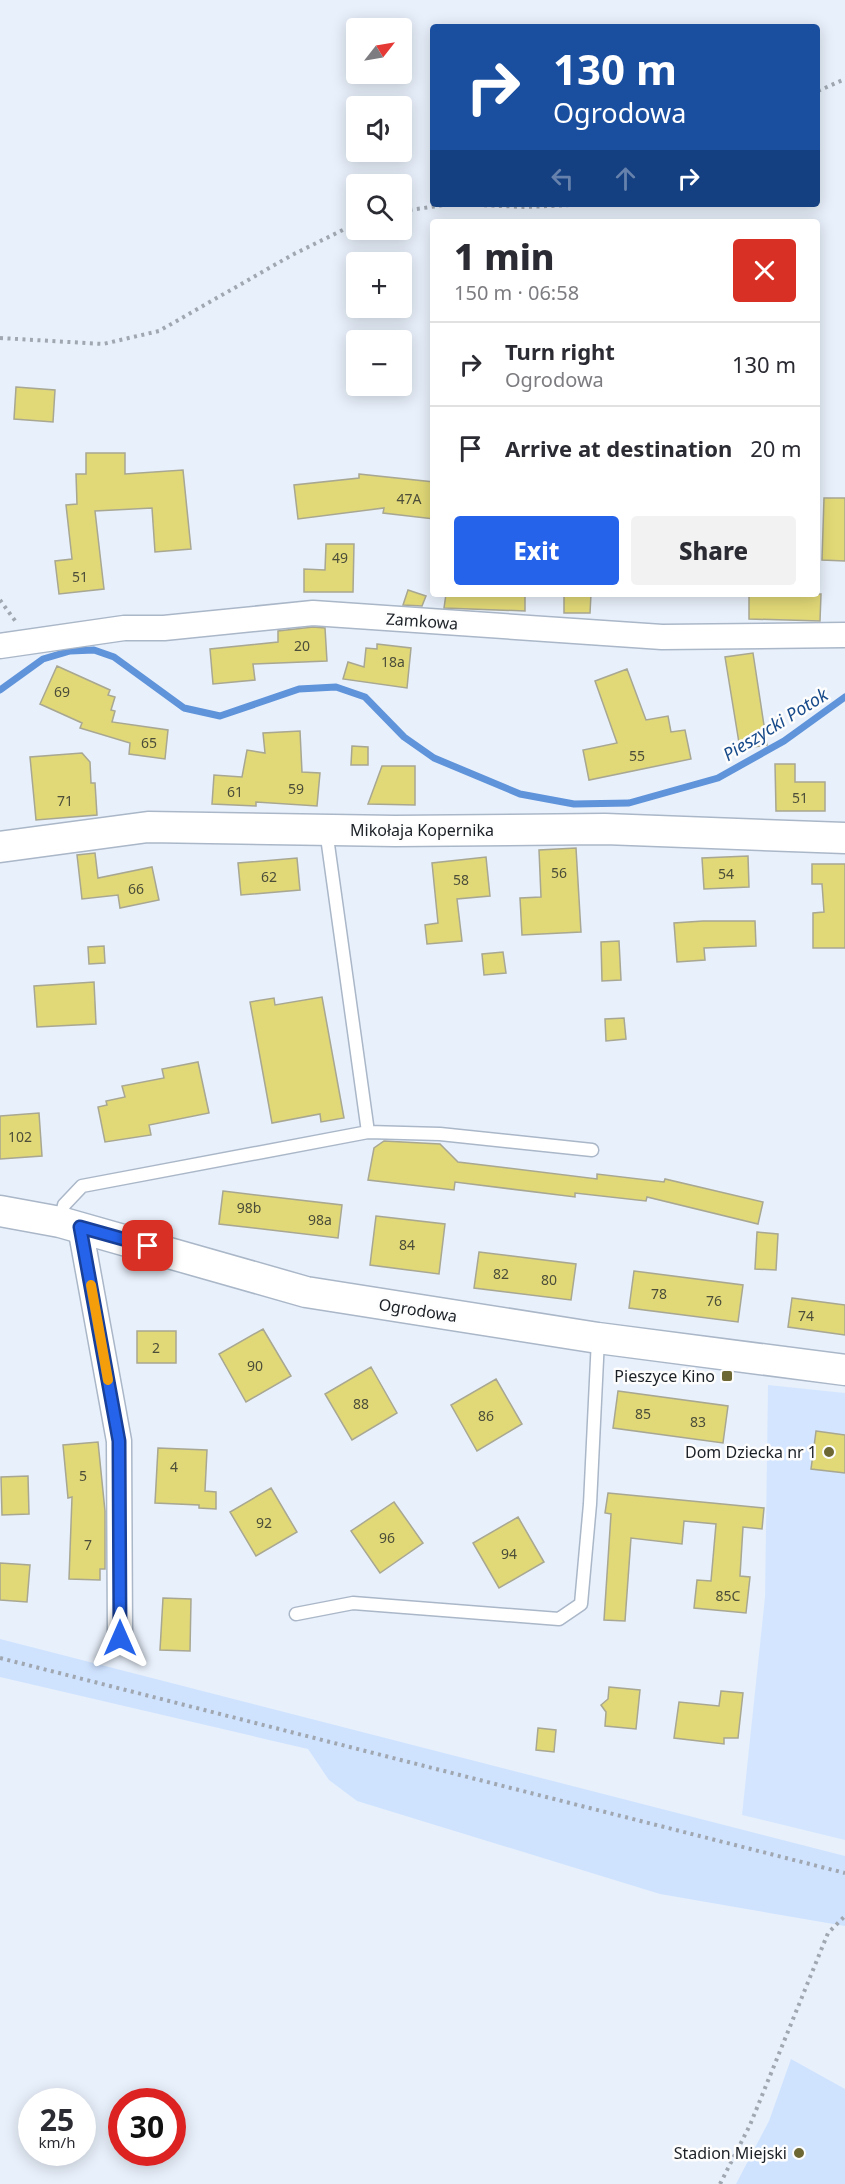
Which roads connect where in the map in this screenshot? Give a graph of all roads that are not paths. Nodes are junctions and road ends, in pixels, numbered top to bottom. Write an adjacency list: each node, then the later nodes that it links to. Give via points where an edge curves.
1 (845, 635): 2 (street, Zamkowa, via 662,637 313,613 164,628 124,628)
2 (0, 646)
3 (326, 830): 4 (street, Mikołaja Kopernika, via 604,829); 5 (street, Mikołaja Kopernika, via 148,827); 6 (lane)
4 (845, 838)
5 (0, 847)
6 (368, 1132): 7 (lane, via 440,1134); 9 (lane, via 82,1186 64,1205)
7 (592, 1150)
8 (0, 1211): 9 (street, Ogrodowa)
9 (70, 1224): 10 (street, Ogrodowa, via 306,1292); 13 (street, via 119,1441)
10 (598, 1338): 11 (street, Ogrodowa); 12 (lane, via 581,1604 559,1619 353,1603)
11 (845, 1370)
12 (296, 1614)
13 (120, 1638)

